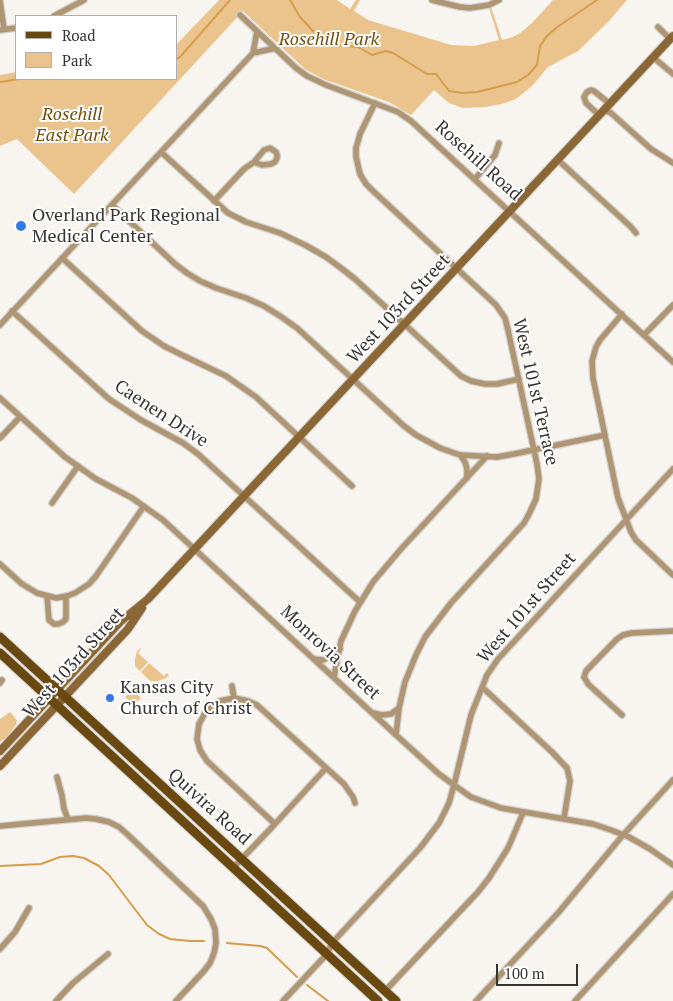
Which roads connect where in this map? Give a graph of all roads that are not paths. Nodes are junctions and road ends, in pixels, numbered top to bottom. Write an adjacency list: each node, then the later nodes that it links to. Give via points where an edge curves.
1 (83, 0): 6 (street)
2 (432, 0): 5 (street)
3 (499, 0): 5 (street, via 470,8)
4 (0, 1): 10 (street)
5 (440, 1)
6 (56, 15)
7 (240, 15): 11 (street, Rosehill Road)
8 (658, 27): 12 (street, West 103rd Street)
9 (15, 28): 10 (street)
10 (2, 30)
11 (258, 31): 13 (street, Rosehill Road); 14 (street)
12 (672, 37): 15 (main road, West 103rd Street)
13 (276, 48): 14 (street); 17 (street, Rosehill Road, via 296,68 319,82)
14 (253, 53): 20 (street)
15 (654, 57): 16 (street); 18 (main road, West 103rd Street)
16 (673, 74)
17 (375, 103): 24 (street, Rosehill Road, via 411,121); 30 (street, West 101st Terrace, via 356,148 360,174 372,190)
18 (604, 110): 21 (main road, West 103rd Street); 23 (street, via 611,112 651,149)
19 (499, 143): 24 (street, via 495,155)
20 (161, 152): 25 (street); 26 (street)
21 (558, 160): 27 (main road, West 103rd Street); 28 (street)
22 (254, 162): 25 (street)
23 (673, 163)
24 (475, 179): 27 (street, Rosehill Road)
25 (214, 201): 35 (street, via 233,216 280,233 326,257)
26 (112, 205): 29 (street); 38 (street, via 187,273 280,316)
27 (510, 211): 30 (main road, West 103rd Street); 33 (street, Rosehill Road)
28 (636, 233)
29 (62, 258): 32 (street); 43 (street, via 142,331 164,346 243,386)
30 (457, 268): 35 (main road, West 103rd Street); 39 (street, West 101st Terrace, via 496,305 504,318)
31 (673, 305): 36 (street)
32 (12, 311): 34 (street); 52 (street, Caenen Drive, via 109,399 183,443)
33 (622, 314): 36 (street, Rosehill Road); 42 (street, via 600,340 592,361)
34 (0, 325)
35 (405, 325): 38 (main road, West 103rd Street); 39 (street, via 466,379 497,384)
36 (644, 335): 37 (street, Rosehill Road)
37 (673, 362)
38 (354, 379): 43 (main road, West 103rd Street); 46 (street, via 416,435)
39 (519, 379): 45 (street, West 101st Terrace)
40 (0, 398): 41 (street, Monrovia Street)
41 (20, 417): 44 (street); 48 (street, Monrovia Street)
42 (605, 435): 45 (street); 55 (street)
43 (300, 437): 51 (street); 52 (main road, West 103rd Street)
44 (0, 438)
45 (534, 450): 47 (street); 76 (street, West 101st Terrace, via 538,485 529,514 425,637 410,669)
46 (460, 455): 47 (street); 50 (street, via 467,469)
47 (487, 456): 50 (street)
48 (78, 466): 53 (street); 54 (street, Monrovia Street)
49 (673, 469): 55 (street, West 101st Street)
50 (466, 479): 62 (street, via 383,570)
51 (352, 486)
52 (244, 496): 56 (main road, West 103rd Street); 62 (street, Caenen Drive)
53 (52, 503)
54 (144, 506): 56 (street, Monrovia Street); 60 (street, via 96,576 81,590)
55 (626, 520): 58 (street, via 636,540); 70 (street, West 101st Street, via 507,648)
56 (195, 550): 61 (main road, West 103rd Street); 67 (street, Monrovia Street)
57 (0, 564): 59 (street, via 27,588)
58 (673, 576)
59 (47, 596): 60 (street); 60 (street, via 49,620 58,624 66,619)
60 (66, 596)
61 (148, 600): 71 (main road, West 103rd Street, via 120,622); 72 (main road, West 103rd Street, via 128,629)
62 (360, 602): 65 (street)
63 (673, 631): 78 (street, via 623,635 586,671 584,677 588,684)
64 (0, 637): 71 (main road, Quivira Road)
65 (340, 649): 67 (street, via 323,660); 68 (street)
66 (0, 653): 73 (main road, Quivira Road)
67 (314, 659): 68 (street, Monrovia Street)
68 (334, 677): 77 (street, Monrovia Street)
69 (232, 686): 74 (street)
70 (482, 687): 85 (street, West 101st Street, via 471,715); 88 (street, via 567,768 570,781)
71 (57, 690): 72 (main road, Quivira Road); 73 (main road, West 103rd Street)
72 (64, 697): 75 (main road, West 103rd Street); 93 (main road, Quivira Road)
73 (49, 698): 75 (main road, Quivira Road); 80 (main road, West 103rd Street)
74 (234, 698): 82 (street, via 248,701 264,711); 90 (street, via 214,704 205,713 197,732 200,750 207,761)
75 (57, 705): 81 (main road, West 103rd Street); 95 (main road, Quivira Road)
76 (399, 708): 77 (street, via 391,714); 79 (street, West 101st Terrace)
77 (372, 713): 79 (street, Monrovia Street)
78 (622, 715)
79 (396, 735): 85 (street, Monrovia Street)
80 (0, 750)
81 (0, 766)
82 (326, 768): 86 (street, via 349,790); 90 (street)
83 (57, 777): 89 (street)
84 (673, 780): 92 (street)
85 (454, 785): 87 (street, Monrovia Street, via 488,804); 98 (street, West 101st Street, via 439,823 428,839)
86 (355, 803)
87 (523, 813): 88 (street, Monrovia Street); 102 (street, via 508,848 489,878)
88 (564, 818): 92 (street, Monrovia Street)
89 (68, 819): 91 (street); 104 (street, via 96,818 119,828 209,914 216,935 214,953 204,971)
90 (275, 824): 93 (street)
91 (0, 826)
92 (624, 835): 94 (street, Monrovia Street); 108 (street, via 558,913)
93 (242, 859): 95 (street); 98 (main road, Quivira Road)
94 (673, 865)
95 (234, 868): 101 (main road, Quivira Road)
96 (673, 894): 109 (street)
97 (29, 908): 99 (street)
98 (332, 943): 101 (street, West 101st Street); 102 (main road, Quivira Road)
99 (0, 949)
100 (108, 954): 103 (street)
101 (327, 954): 105 (street, West 101st Street); 106 (main road, Quivira Road)
102 (385, 991): 107 (main road, Quivira Road)
103 (56, 1001)
104 (176, 1001)
105 (283, 1001)
106 (378, 1001)
107 (396, 1001)
108 (476, 1001)
109 (575, 1001)

